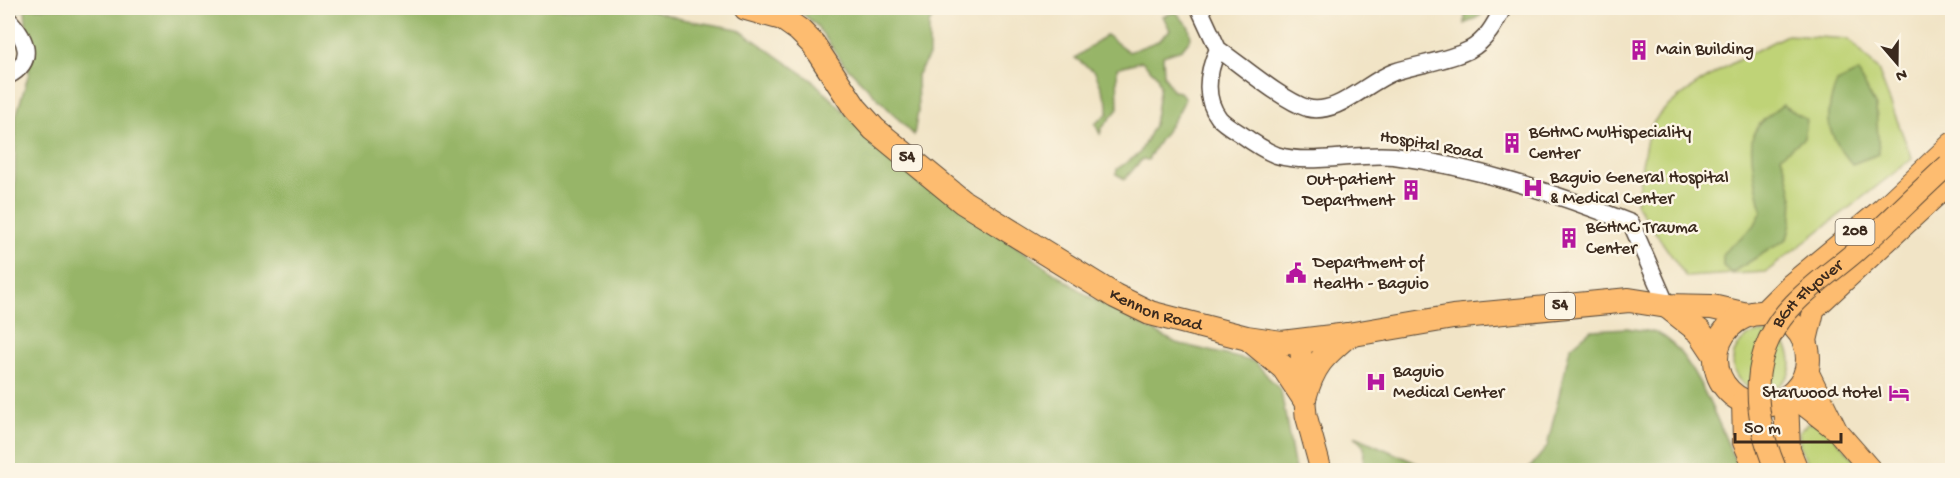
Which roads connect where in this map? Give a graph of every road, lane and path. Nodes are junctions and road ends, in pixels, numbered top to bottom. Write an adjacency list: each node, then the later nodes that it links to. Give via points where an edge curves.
1 (746, 8): 15 (highway, Kennon Road / 54, via 782,18 799,30 874,129 963,202 1115,296 1150,313)
2 (1199, 8): 5 (street)
3 (1503, 8): 5 (street, via 1493,29 1470,49 1392,73 1323,108 1307,108 1292,100)
4 (8, 19): 6 (street, via 18,29 26,50 25,62)
5 (1218, 49): 10 (street, Hospital Road, via 1208,81 1219,119 1256,145 1278,155 1305,158 1370,154 1396,157 1470,171 1568,198 1631,223)
6 (8, 76)
7 (1953, 143): 9 (main road, 208, via 1883,208)
8 (1951, 169): 11 (main road, 208); 12 (main road, BGH Flyover, bridge)
9 (1791, 284): 12 (main road, via 1784,298); 13 (main road, 208)
10 (1667, 306): 13 (highway, Kennon Road / 54, via 1712,307); 14 (highway, Kennon Road / 54, via 1629,300 1601,302 1453,317); 18 (highway, Kennon Road / 54, via 1700,332)
11 (1814, 309): 12 (main road, via 1797,315); 17 (main road)
12 (1788, 311): 26 (main road, BGH Flyover, bridge, via 1766,345 1758,378 1758,414)
13 (1754, 314): 17 (highway, 54, via 1785,318); 18 (highway, via 1725,331)
14 (1348, 335): 16 (highway, Kennon Road / 54); 21 (highway, via 1311,372)
15 (1247, 338): 16 (highway, Kennon Road / 54, via 1282,343); 21 (highway, via 1284,368)
16 (1300, 341): 21 (main road)
17 (1806, 343): 19 (highway)
18 (1716, 356): 22 (highway, 54, via 1722,383)
19 (1807, 370): 20 (highway); 23 (main road)
20 (1788, 397): 22 (highway, via 1765,405); 23 (main road); 27 (highway, via 1788,450)
21 (1304, 398): 24 (main road)
22 (1744, 401): 25 (highway, via 1745,442)
23 (1838, 431): 28 (main road)
24 (1321, 471)
25 (1756, 471)
26 (1776, 471)
27 (1796, 471)
28 (1871, 471)

